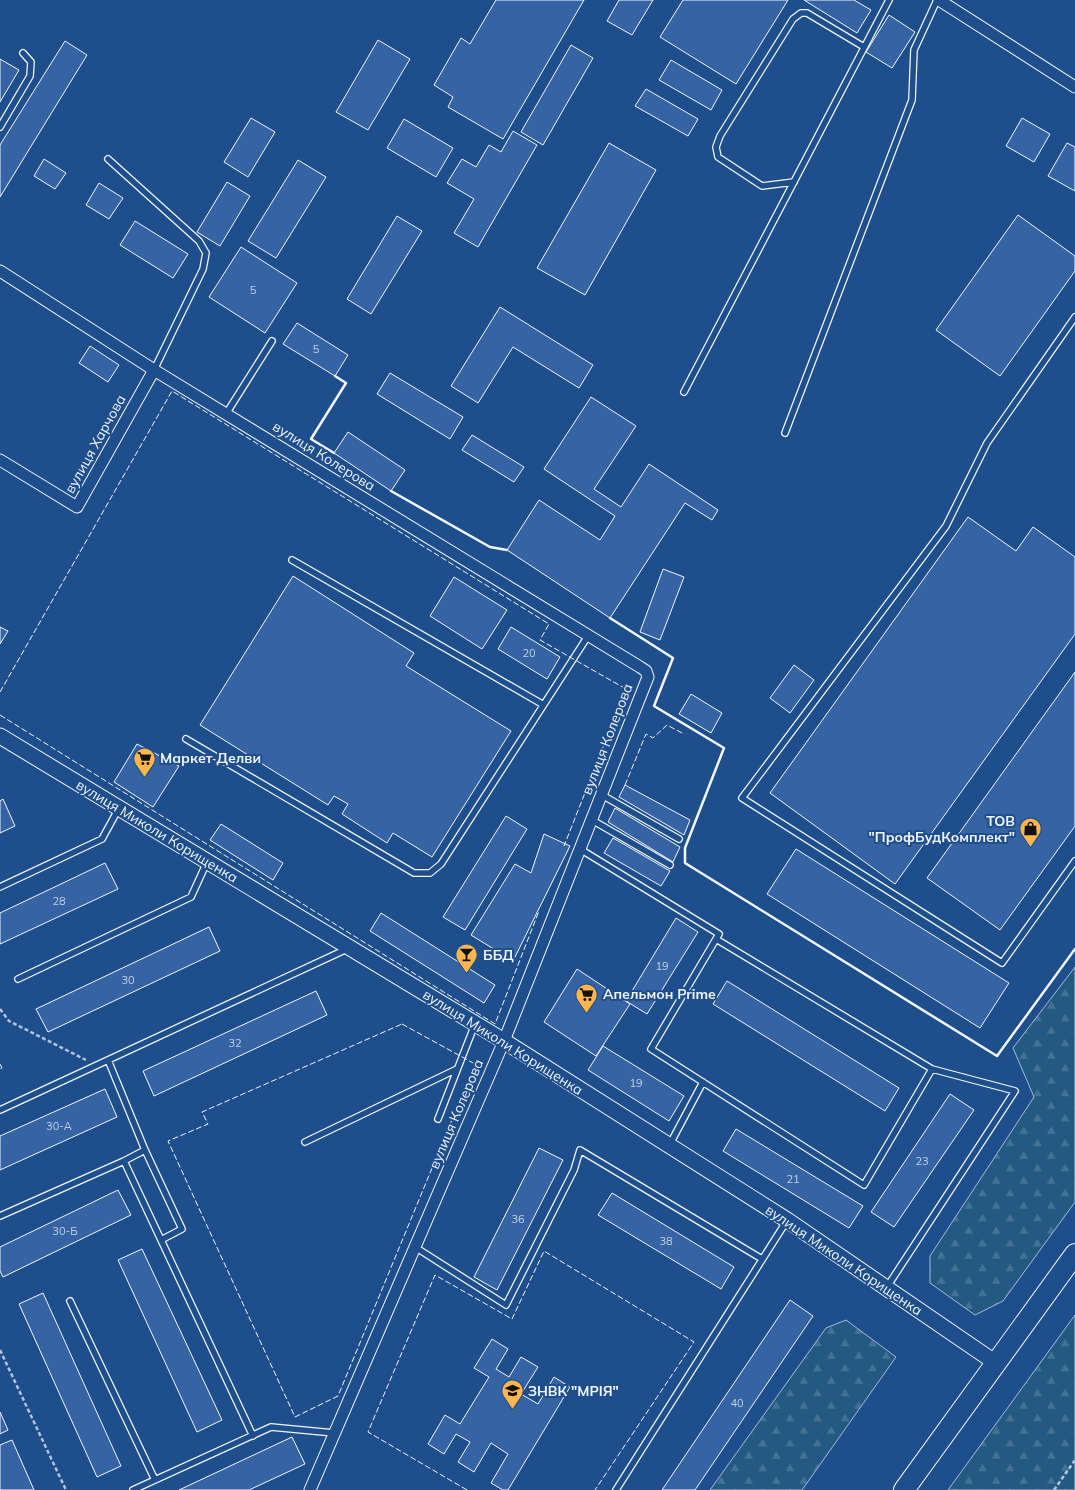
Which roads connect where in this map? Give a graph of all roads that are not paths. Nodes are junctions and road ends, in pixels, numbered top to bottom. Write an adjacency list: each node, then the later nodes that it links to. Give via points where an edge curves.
1 (889, 0): 3 (lane)
2 (938, 0): 5 (street); 15 (lane, via 914,50 912,100)
3 (864, 47): 8 (lane); 8 (lane, via 807,13 801,13 793,19 720,136 716,147 718,156 762,186)
4 (23, 53): 6 (lane, via 31,62 30,76)
5 (1075, 87)
6 (0, 127)
7 (108, 159): 12 (lane, via 199,241 206,252 203,269)
8 (794, 182): 13 (lane)
9 (0, 272): 12 (street, вулиця Колерова)
10 (1075, 317): 27 (lane, via 987,443 946,526 742,798 1002,963)
11 (272, 341): 14 (lane)
12 (154, 370): 14 (street, вулиця Колерова); 16 (street, вулиця Харчова, via 77,506)
13 (684, 392)
14 (226, 414): 18 (street, вулиця Колерова)
15 (785, 433)
16 (0, 460)
17 (292, 560): 19 (lane)
18 (588, 636): 19 (lane); 22 (street, вулиця Колерова, via 646,671 648,676)
19 (542, 704): 21 (lane, via 441,864 430,873 414,873)
20 (0, 736): 23 (street, вулиця Миколи Корищенка)
21 (186, 739)
22 (602, 795): 24 (street, вулиця Колерова); 25 (lane)
23 (119, 808): 28 (street, вулиця Миколи Корищенка); 30 (lane, via 102,839)
24 (592, 820): 26 (street, вулиця Колерова); 29 (lane)
25 (680, 839)
26 (580, 849): 31 (lane, via 719,934); 35 (street, вулиця Колерова)
27 (1075, 861)
28 (207, 862): 32 (street, вулиця Миколи Корищенка); 33 (lane, via 191,897)
29 (670, 865)
30 (0, 887)
31 (716, 939): 37 (lane); 39 (lane, via 651,1049)
32 (349, 948): 34 (street, вулиця Миколи Корищенка); 36 (lane)
33 (18, 979)
34 (475, 1024): 35 (street, вулиця Миколи Корищенка); 38 (lane)
35 (504, 1042): 43 (street, вулиця Миколи Корищенка); 49 (street, вулиця Колерова)
36 (108, 1060): 40 (lane); 44 (lane)
37 (932, 1069): 39 (lane, via 864,1185); 52 (lane, via 1015,1090)
38 (456, 1070): 41 (lane); 42 (lane)
39 (703, 1082): 43 (lane)
40 (0, 1110)
41 (438, 1119)
42 (305, 1142)
43 (670, 1146): 47 (street, вулиця Миколи Корищенка)
44 (145, 1150): 45 (lane); 48 (lane, via 182,1229)
45 (124, 1161): 46 (lane); 48 (lane)
46 (0, 1216)
47 (787, 1220): 51 (lane); 52 (street, вулиця Миколи Корищенка)
48 (161, 1240): 56 (lane)
49 (415, 1247): 51 (lane, via 506,1304 574,1170 580,1150); 55 (street, вулиця Колерова)
50 (1075, 1254): 54 (highway)
51 (762, 1259): 60 (lane)
52 (886, 1289): 54 (street, вулиця Миколи Корищенка)
53 (70, 1301): 57 (lane)
54 (996, 1363): 61 (highway)
55 (334, 1433): 56 (lane, via 271,1427); 59 (street, вулиця Колерова)
56 (253, 1436): 57 (lane)
57 (155, 1480): 58 (lane)
58 (133, 1490)
59 (310, 1490)
60 (616, 1490)
61 (904, 1490)

